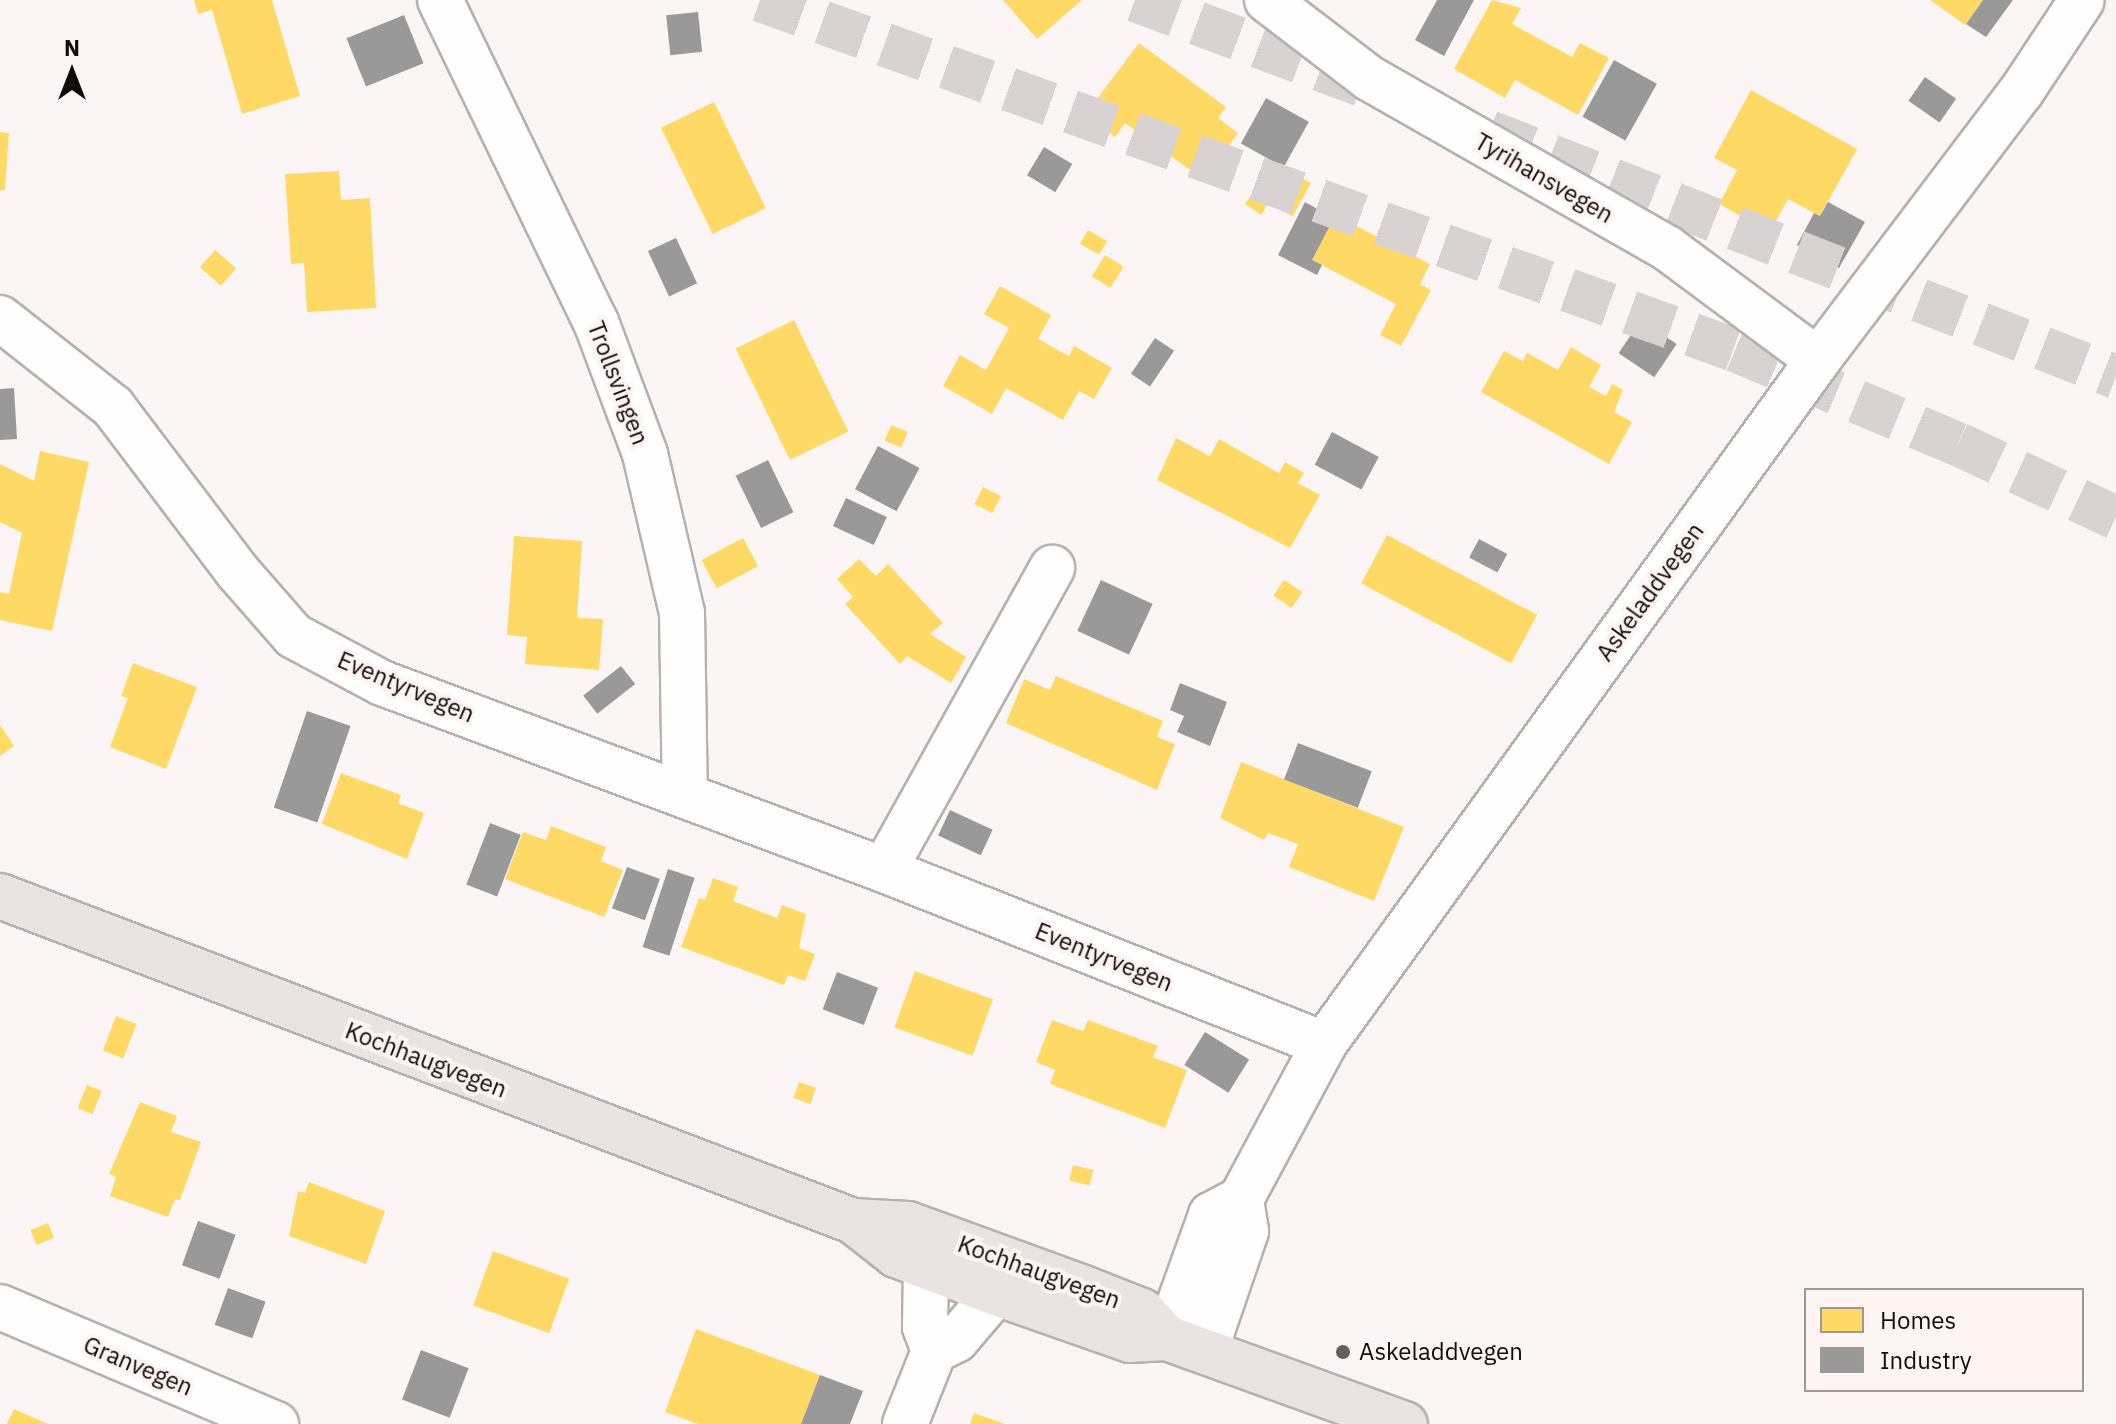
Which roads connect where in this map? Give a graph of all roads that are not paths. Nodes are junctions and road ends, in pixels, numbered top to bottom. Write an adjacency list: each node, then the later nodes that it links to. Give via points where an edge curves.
1 (440, 0): 7 (street, Trollsvingen, via 596,322 645,454 682,613)
2 (1267, 0): 5 (street, Tyrihansvegen, via 1369,78 1667,248)
3 (2082, 0): 5 (street, Askeladdvegen, via 2021,92)
4 (0, 318): 7 (street, Eventyrvegen, via 113,407 237,571 294,636 382,683)
5 (1818, 360): 10 (street, Askeladdvegen)
6 (1052, 568): 8 (street)
7 (685, 795): 8 (street, Eventyrvegen)
8 (884, 870): 10 (street, Eventyrvegen)
9 (0, 896): 11 (main road, Kochhaugvegen)
10 (1324, 1044): 15 (street, Askeladdvegen, via 1241,1199 1211,1215)
11 (853, 1221): 12 (main road, Kochhaugvegen, via 896,1255); 15 (main road, Kochhaugvegen, via 908,1224 1066,1282 1142,1311)
12 (926, 1267): 13 (main road, Kochhaugvegen); 16 (street, via 925,1327)
13 (996, 1293): 15 (main road, Kochhaugvegen, via 1130,1340); 16 (street, via 956,1340)
14 (0, 1307): 17 (street, Granvegen)
15 (1186, 1344): 19 (main road, Kochhaugvegen)
16 (934, 1351): 18 (street)
17 (276, 1424)
18 (905, 1424)
19 (1405, 1424)

